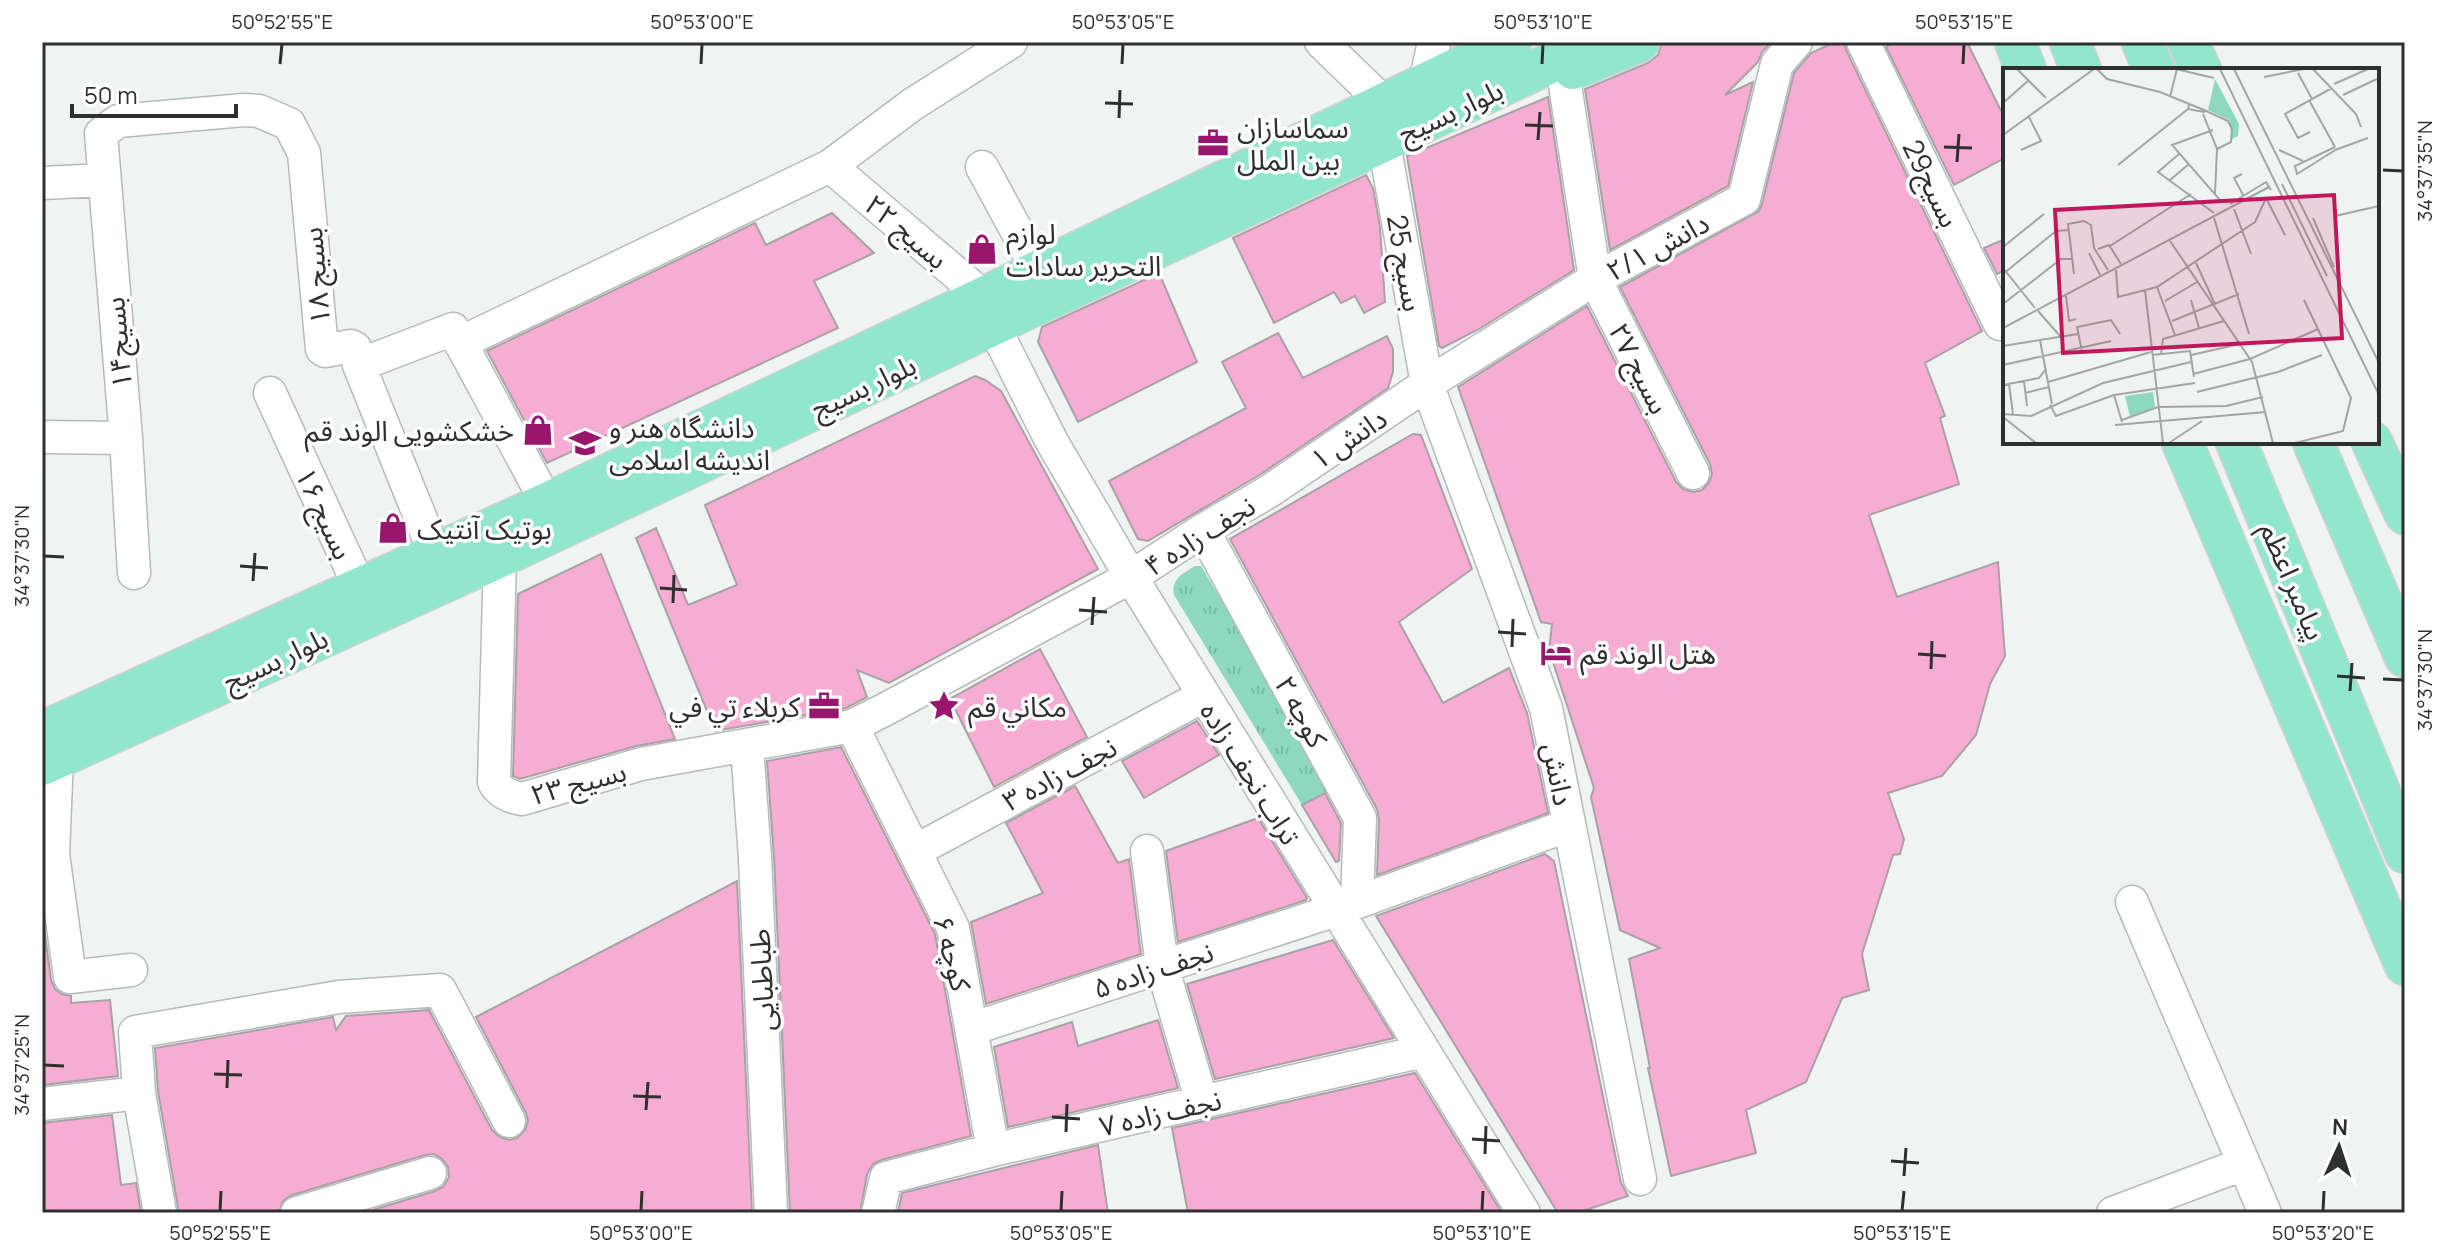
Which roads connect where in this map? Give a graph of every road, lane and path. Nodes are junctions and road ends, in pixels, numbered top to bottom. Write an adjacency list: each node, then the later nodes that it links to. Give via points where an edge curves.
1 (1011, 42): 22 (street, via 913,104)
2 (1321, 42): 19 (street)
3 (1434, 42): 18 (street)
4 (1511, 42): 18 (main road, بلوار بسیج)
5 (1595, 42): 17 (main road, بلوار بسیج)
6 (1639, 42): 17 (main road)
7 (1796, 42): 27 (street, دانش ۲/۱, via 1777,64 1744,199)
8 (1863, 42): 29 (street, بسیج29)
9 (2015, 42): 13 (main road)
10 (2070, 42): 14 (main road)
11 (2142, 42): 15 (main road)
12 (2188, 42): 16 (main road)
13 (2025, 68)
14 (2080, 68)
15 (2153, 68)
16 (2200, 68)
17 (1555, 69): 21 (main road, بلوار بسیج); 27 (street, بسیج ۲۷)
18 (1425, 83): 19 (main road, بلوار بسیج)
19 (1384, 103): 26 (main road, بلوار بسیج)
20 (118, 121): 24 (street, بسیج۱۴, via 101,134); 31 (street, بسیج ۱۸, via 244,110 289,124 304,153 322,349 353,346)
21 (1384, 143): 28 (main road, بلوار بسیج); 32 (street, بسیج 25)
22 (830, 166): 28 (street, بسیج ۲۲); 30 (street)
23 (982, 167): 26 (street)
24 (103, 180): 25 (street); 35 (street, بسیج۱۴)
25 (42, 183)
26 (1038, 270): 28 (main road, بلوار بسیج)
27 (1595, 279): 32 (street, دانش ۲/۱); 40 (street, بسیج ۲۷)
28 (989, 311): 42 (main road, بلوار بسیج); 46 (main road, بلوار بسیج); 48 (street, تراب نجف زاده, via 1052,442)
29 (2000, 324)
30 (460, 343): 31 (street, via 453,329); 42 (street)
31 (359, 365): 45 (street)
32 (1427, 384): 41 (street, دانش ۱); 58 (street, دانش, via 1546,708)
33 (270, 393): 49 (street, بسیج ۱۶)
34 (42, 437): 35 (street)
35 (126, 438): 47 (street, بسیج۱۴)
36 (2183, 444): 50 (main road)
37 (2237, 444): 52 (main road, پیامبر اعظم)
38 (2314, 444): 51 (main road)
39 (2373, 444): 43 (main road)
40 (1693, 473)
41 (1268, 492): 44 (street, نجف زاده ۴)
42 (547, 503): 45 (main road, بلوار بسیج)
43 (2405, 514)
44 (1203, 530): 48 (street, نجف زاده ۴); 63 (street, کوچه ۲, via 1360,818)
45 (435, 554): 49 (main road, بلوار بسیج)
46 (500, 557): 54 (main road, بلوار بسیج); 56 (street, بسیج ۲۳, via 497,787 522,799 641,764)
47 (134, 573)
48 (1131, 577): 53 (street, تراب نجف زاده); 55 (street, نجف زاده ۴)
49 (360, 588): 54 (main road, بلوار بسیج)
50 (2260, 626): 52 (main road); 65 (main road)
51 (2405, 657)
52 (2340, 691): 61 (main road, پیامبر اعظم)
53 (1203, 696): 59 (street, نجف زاده ۳); 63 (street, تراب نجف زاده)
54 (154, 698): 57 (main road, بلوار بسیج)
55 (852, 726): 56 (street, نجف زاده ۴); 59 (street, کوچه ۶)
56 (747, 747): 80 (street, طباطبایی)
57 (47, 752): 64 (street)
58 (1569, 825): 63 (street, نجف زاده ۵); 77 (street, دانش)
59 (915, 851): 68 (street, کوچه ۶, via 953,928)
60 (1147, 851): 66 (street)
61 (2405, 853)
62 (2132, 902): 75 (street)
63 (1347, 906): 66 (street, نجف زاده ۵); 69 (street, تراب نجف زاده)
64 (52, 912): 67 (street, via 70,977)
65 (2405, 965)
66 (1162, 966): 68 (street, نجف زاده ۵); 71 (street)
67 (131, 970)
68 (971, 1029): 74 (street, کوچه ۶)
69 (1424, 1051): 71 (street, نجف زاده ۷); 82 (street, تراب نجف زاده)
70 (139, 1093): 72 (street); 73 (street, via 135,1032 339,997 440,990); 78 (street)
71 (1202, 1102): 74 (street, نجف زاده ۷)
72 (42, 1104)
73 (509, 1121)
74 (993, 1150): 81 (street, نجف زاده ۷, via 886,1178)
75 (2243, 1164): 83 (street); 84 (street)
76 (430, 1173): 79 (street)
77 (1640, 1179)
78 (160, 1213)
79 (297, 1213)
80 (771, 1213)
81 (878, 1213)
82 (1524, 1213)
83 (2113, 1213)
84 (2265, 1213)

